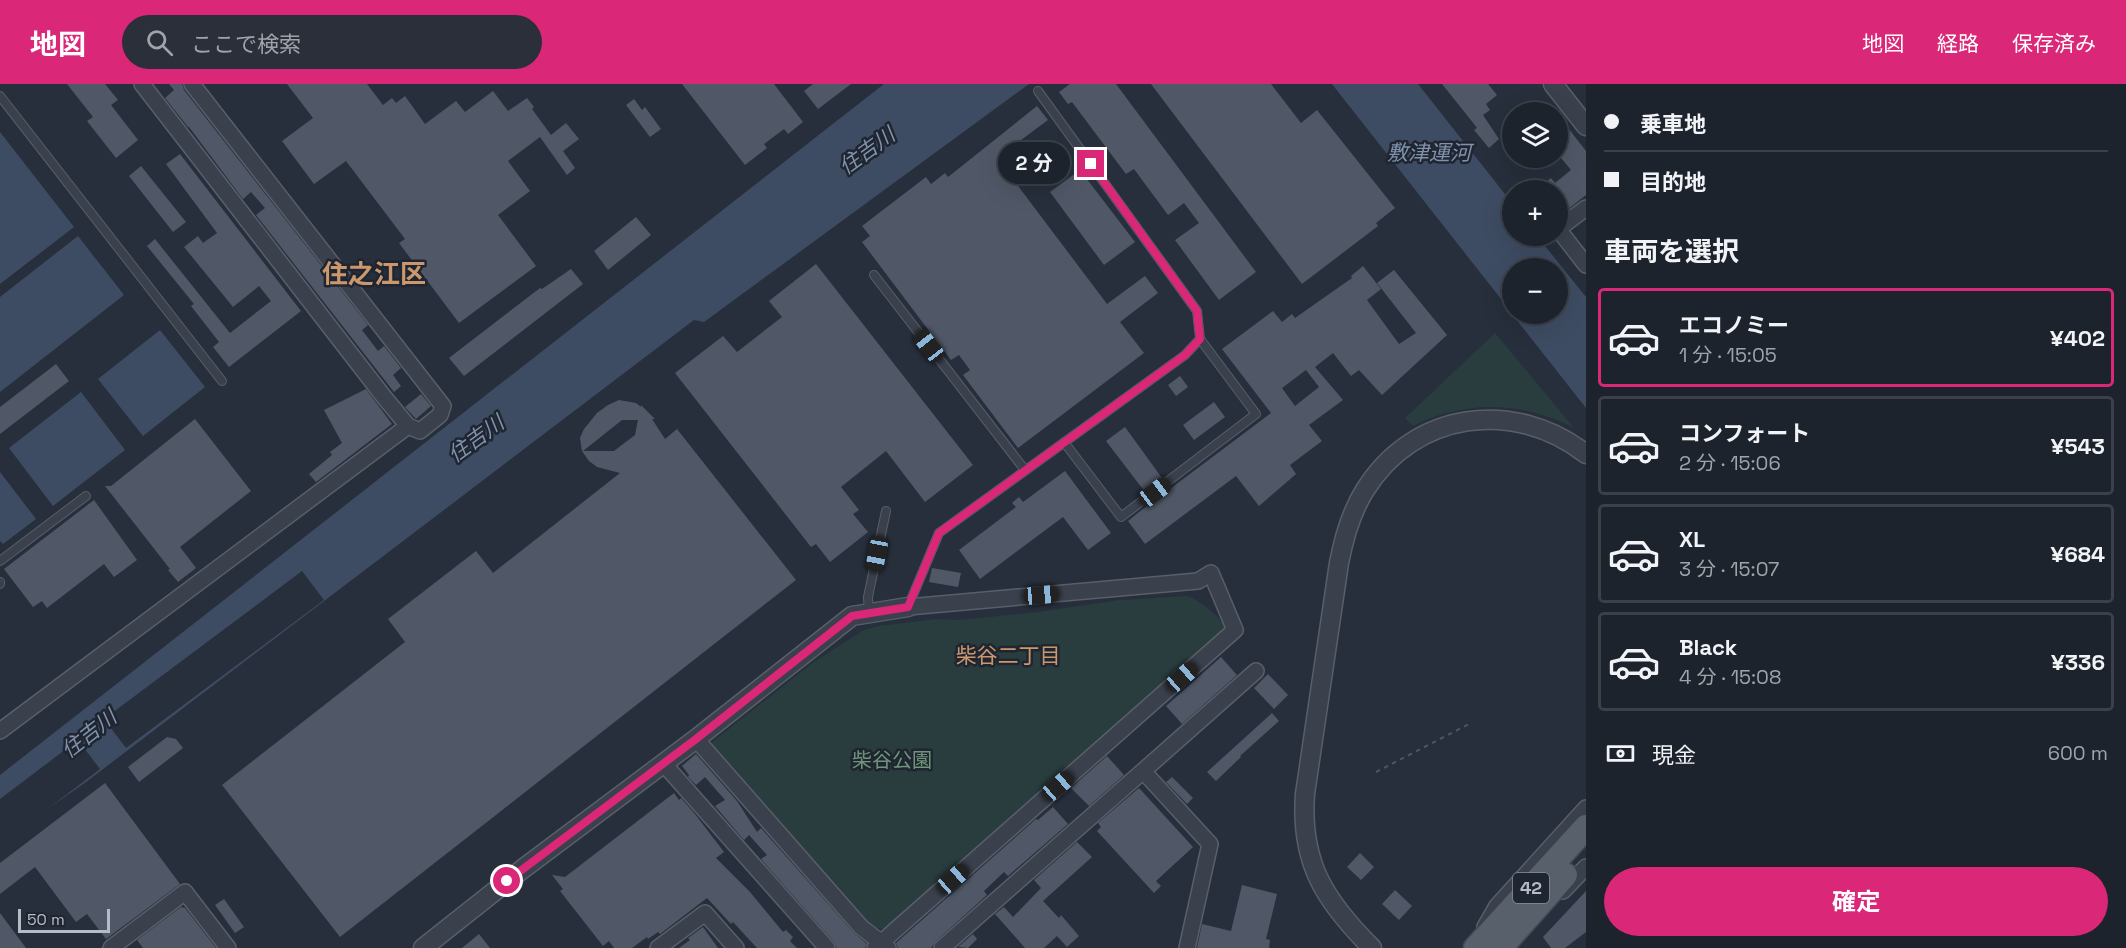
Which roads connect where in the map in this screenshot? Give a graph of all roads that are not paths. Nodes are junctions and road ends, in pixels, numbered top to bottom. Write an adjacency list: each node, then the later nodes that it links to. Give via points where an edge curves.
1 (142, 84): 12 (street)
2 (192, 84): 12 (street, via 443,406 441,415 420,430)
3 (1553, 84): 6 (street)
4 (1038, 91): 10 (lane, via 1197,311)
5 (0, 96): 11 (lane)
6 (1586, 126)
7 (1586, 208): 8 (street, via 1558,229)
8 (1586, 265)
9 (874, 275): 15 (lane)
10 (1200, 339): 13 (lane, via 1185,355); 13 (lane, via 1256,414 1121,517)
11 (222, 381)
12 (408, 426): 22 (street)
13 (1064, 442): 15 (lane)
14 (1586, 454): 39 (street, via 1556,435 1511,420 1467,421 1428,433 1397,452 1370,482 1351,519 1339,563 1305,794 1305,828 1311,860 1324,891)
15 (1025, 470): 19 (lane, via 939,533)
16 (86, 496): 18 (lane)
17 (886, 511): 20 (lane, via 868,597)
18 (0, 561)
19 (908, 607): 20 (street); 30 (street, via 1198,581 1211,573 1235,630)
20 (869, 614): 23 (street, via 852,616)
21 (1256, 670): 25 (street)
22 (0, 731)
23 (696, 739): 24 (street); 30 (street)
24 (663, 763): 33 (street); 36 (street)
25 (1143, 771): 37 (street); 38 (street, via 1210,844)
26 (1586, 808): 40 (street, via 1497,906)
27 (1586, 827): 40 (main road, 42)
28 (1586, 851): 41 (main road, 42)
29 (1586, 867): 42 (street)
30 (882, 946)
31 (111, 948): 32 (street, via 185,892)
32 (228, 948)
33 (423, 948)
34 (658, 948): 35 (street, via 705,913)
35 (736, 948)
36 (827, 948)
37 (942, 948)
38 (1187, 948)
39 (1372, 948)
40 (1475, 948)
41 (1500, 948)
42 (1507, 948)

